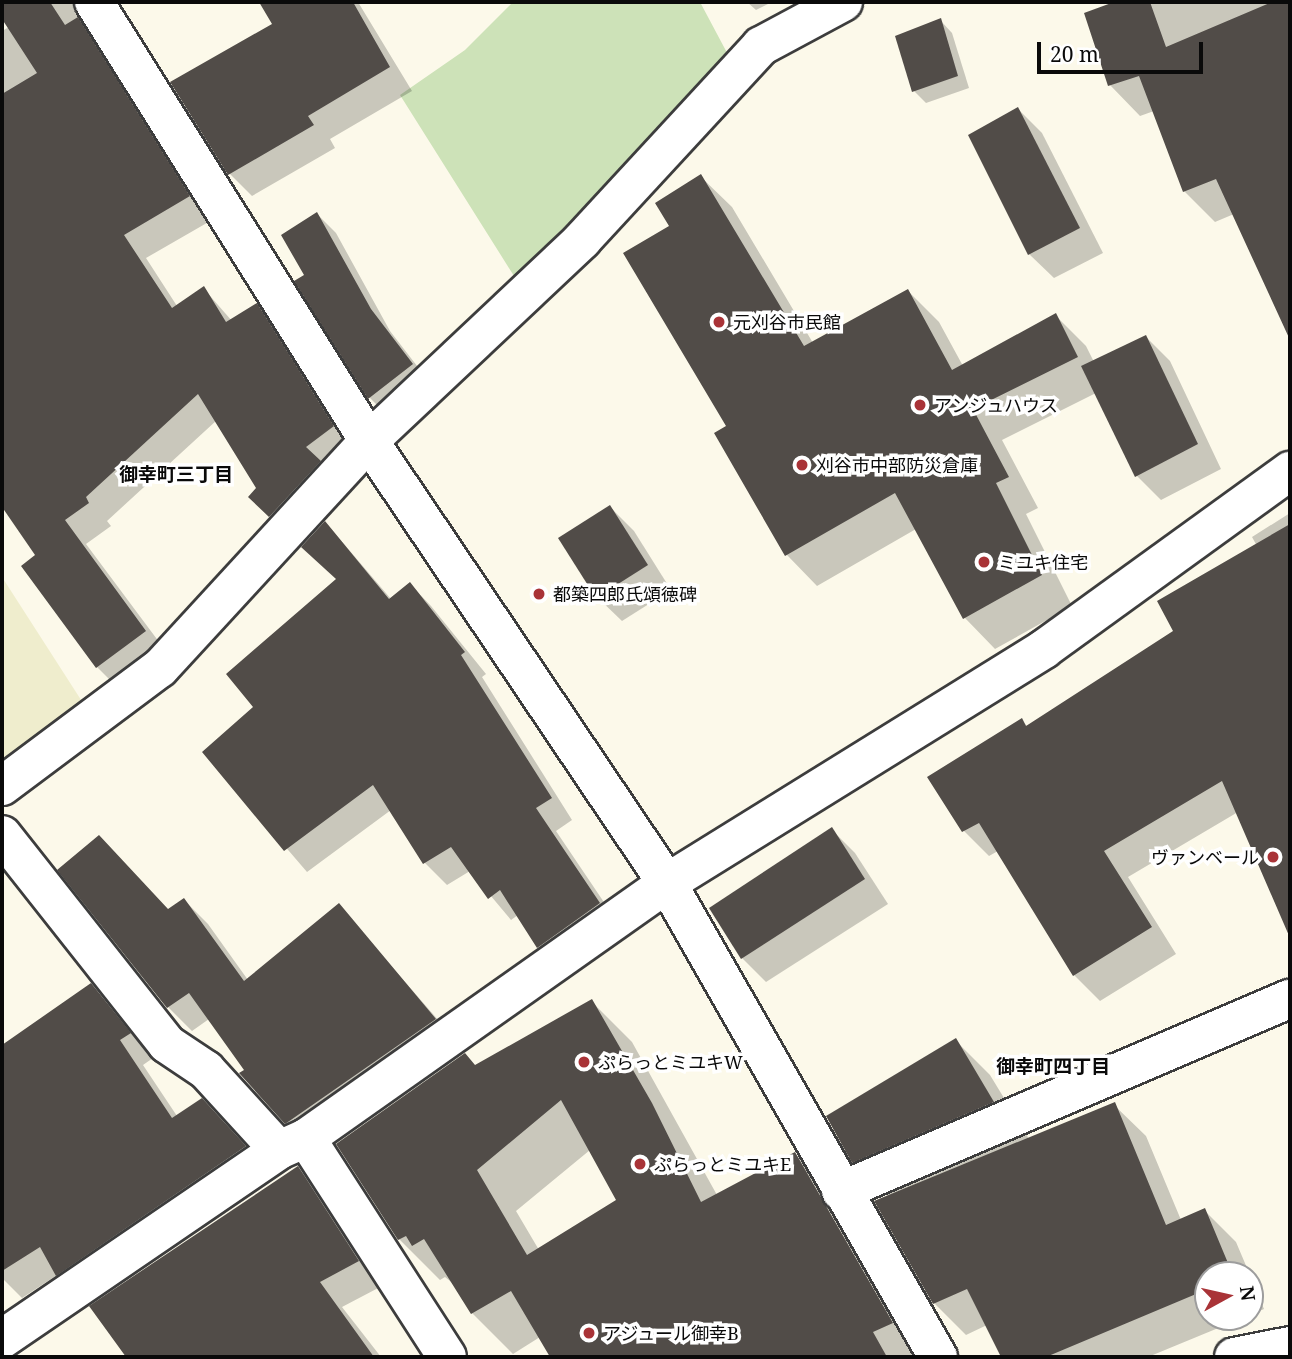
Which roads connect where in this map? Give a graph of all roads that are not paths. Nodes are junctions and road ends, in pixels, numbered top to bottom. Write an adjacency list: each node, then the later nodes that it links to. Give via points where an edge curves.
1 (94, 2): 3 (street)
2 (843, 2): 3 (street, via 761,46 582,240)
3 (369, 441): 5 (street, via 160,668); 7 (street)
4 (1290, 471): 7 (street, via 1044,649)
5 (2, 786)
6 (2, 835): 9 (street, via 167,1045 206,1070)
7 (667, 883): 9 (street); 10 (street)
8 (1290, 999): 10 (street)
9 (292, 1144): 11 (street); 13 (street)
10 (841, 1191): 14 (street)
11 (2, 1339)
12 (1290, 1346): 15 (street)
13 (447, 1357)
14 (938, 1357)
15 (1234, 1357)

